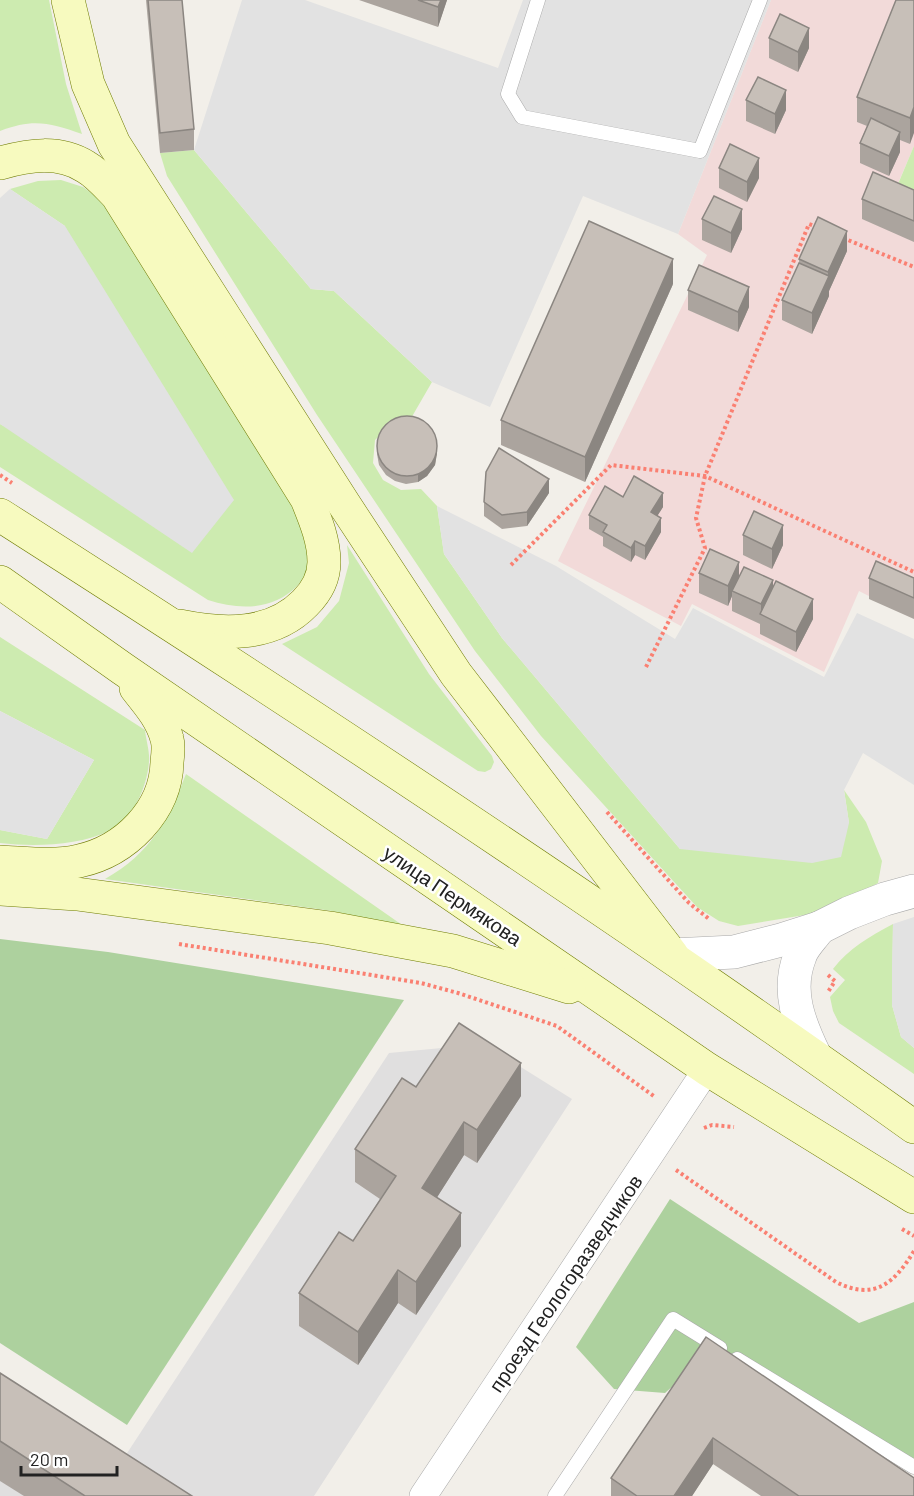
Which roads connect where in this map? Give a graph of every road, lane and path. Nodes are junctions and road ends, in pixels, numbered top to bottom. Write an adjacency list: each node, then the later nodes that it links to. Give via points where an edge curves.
1 (68, 0): 24 (main road, via 88,84 114,144 456,674)
2 (538, 0): 3 (lane, via 508,94 522,117 700,151)
3 (760, 0)
4 (0, 163): 13 (main road, via 26,156 59,156 87,167 117,195 307,499 320,532 324,563 316,591 294,614 256,630 235,632)
5 (819, 228): 8 (path, via 809,224)
6 (840, 237): 7 (path)
7 (914, 267)
8 (705, 476): 10 (path, via 611,465); 11 (path); 14 (path, via 696,518 705,548)
9 (3, 517): 13 (main road)
10 (511, 565)
11 (914, 572)
12 (0, 582): 15 (main road, улица Пермякова)
13 (170, 624): 24 (main road)
14 (646, 667)
15 (123, 669): 17 (main road, via 161,721 168,740 167,774 160,797 146,820 127,840 79,861); 26 (main road, улица Пермякова)
16 (607, 812): 20 (path, via 689,903)
17 (0, 862)
18 (0, 889): 23 (main road, via 77,894 272,920)
19 (914, 891): 21 (street, via 858,910)
20 (715, 924)
21 (809, 941): 24 (street, via 781,940 734,952); 27 (path, via 836,981); 28 (street, via 794,979 794,1005)
22 (178, 944): 25 (path, via 410,981)
23 (453, 951): 25 (path); 26 (main road)
24 (672, 956): 28 (main road)
25 (458, 993): 30 (path, via 557,1026)
26 (602, 998): 29 (main road, улица Пермякова)
27 (824, 1000)
28 (814, 1056): 31 (main road)
29 (707, 1069): 30 (street, проезд Геологоразведчиков); 34 (main road, улица Пермякова)
30 (678, 1114): 32 (path, via 698,1130 712,1125); 37 (street, проезд Геологоразведчиков)
31 (914, 1126)
32 (741, 1129)
33 (675, 1170): 35 (path, via 847,1288 873,1290 885,1285 896,1278)
34 (912, 1196)
35 (914, 1251)
36 (914, 1467): 38 (lane, via 673,1319)
37 (423, 1496)
38 (555, 1496)

